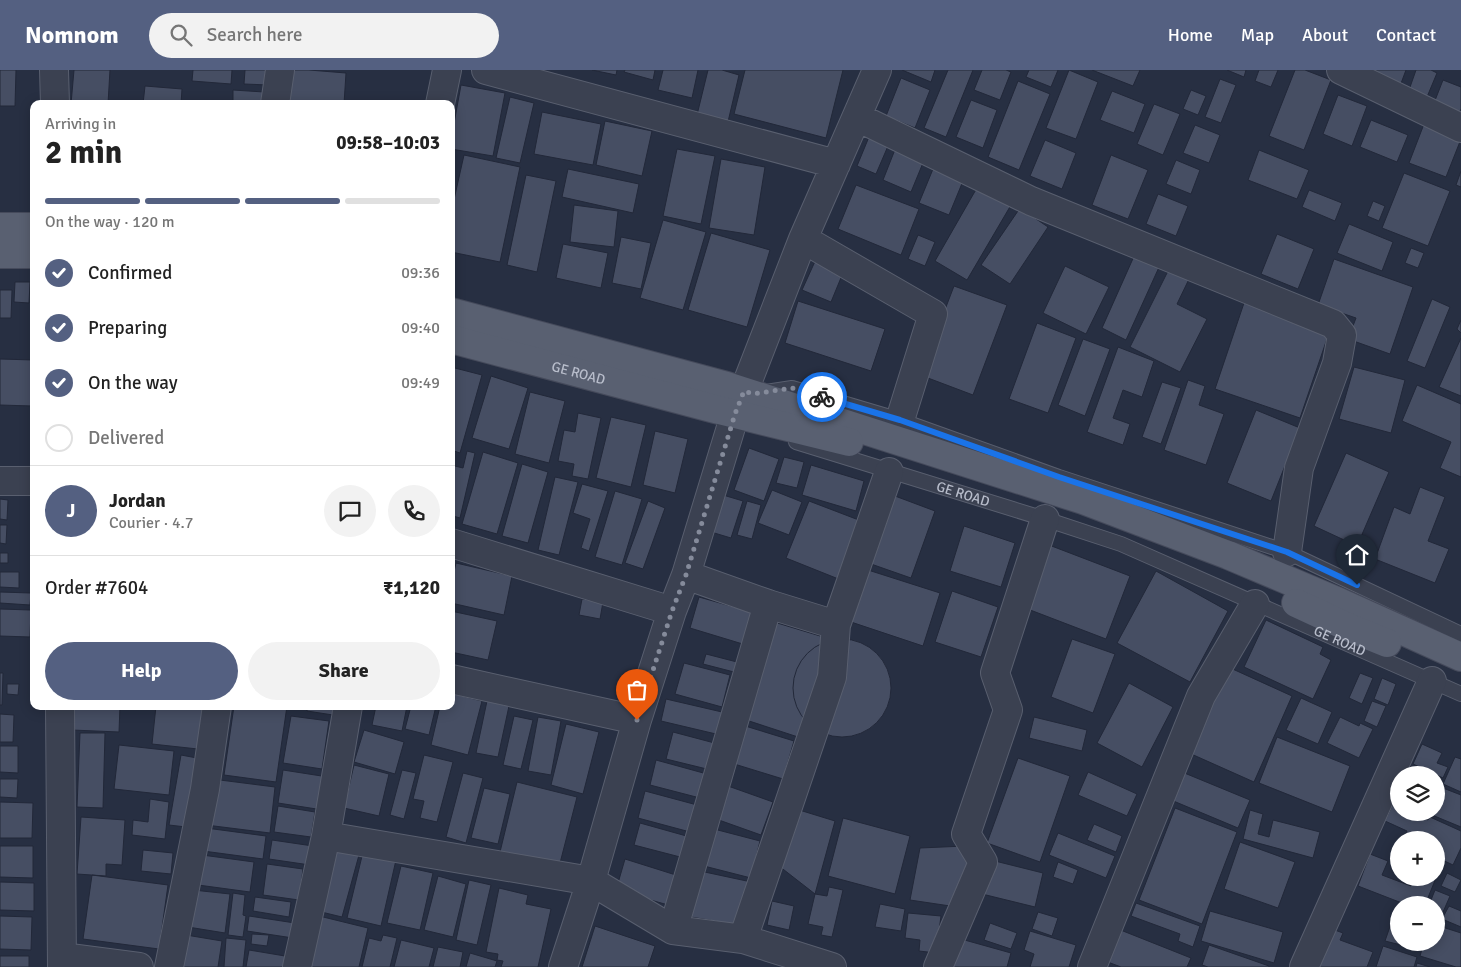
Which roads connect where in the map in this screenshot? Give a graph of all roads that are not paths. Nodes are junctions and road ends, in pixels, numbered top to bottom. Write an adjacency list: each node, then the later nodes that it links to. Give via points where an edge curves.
1 (54, 70): 7 (street)
2 (280, 70): 8 (street)
3 (447, 70): 9 (street)
4 (486, 70): 12 (street)
5 (877, 70): 10 (street)
6 (1343, 71): 11 (street)
7 (55, 100)
8 (276, 100)
9 (441, 100)
10 (857, 117): 12 (street); 27 (street, via 1031,201 1334,324 1342,335 1337,363 1298,468)
11 (1461, 128)
12 (836, 164): 15 (street)
13 (0, 227): 14 (main road)
14 (30, 227)
15 (803, 239): 20 (street); 21 (street, via 933,314)
16 (0, 254): 17 (main road)
17 (30, 254)
18 (455, 313): 20 (main road, GE ROAD)
19 (455, 340): 20 (main road, GE ROAD)
20 (744, 399): 21 (lane, GE ROAD, via 792,388); 22 (lane, GE ROAD, via 763,431); 28 (street); 34 (main road, via 1083,500 1237,559); 35 (main road, via 864,446 1037,502 1212,566 1350,628)
21 (900, 420): 27 (lane, GE ROAD, via 1068,480)
22 (889, 472): 25 (lane, GE ROAD); 32 (street)
23 (0, 481): 24 (street)
24 (30, 481)
25 (1045, 519): 30 (lane, GE ROAD, via 1121,544); 53 (street, via 995,673 1008,710 966,834 983,862)
26 (455, 544): 31 (street)
27 (1287, 552): 33 (lane, GE ROAD)
28 (686, 575): 29 (street); 31 (street)
29 (768, 604): 32 (street); 45 (street)
30 (1255, 604): 37 (lane, GE ROAD); 54 (street, via 1201,696)
31 (672, 611): 42 (street)
32 (836, 625): 46 (street, via 832,676)
33 (1461, 634)
34 (1461, 656)
35 (1461, 672)
36 (455, 679): 42 (street)
37 (1432, 681): 38 (lane, GE ROAD); 55 (street)
38 (1461, 694)
39 (60, 710): 47 (street)
40 (217, 710): 49 (street)
41 (347, 710): 43 (street)
42 (637, 720): 44 (street)
43 (326, 836): 44 (street); 50 (street)
44 (591, 881): 45 (street); 51 (street)
45 (673, 930): 46 (street)
46 (743, 939): 52 (street)
47 (62, 962): 48 (street)
48 (139, 967)
49 (169, 967)
50 (297, 967)
51 (563, 967)
52 (832, 967)
53 (938, 967)
54 (1092, 967)
55 (1304, 967)

